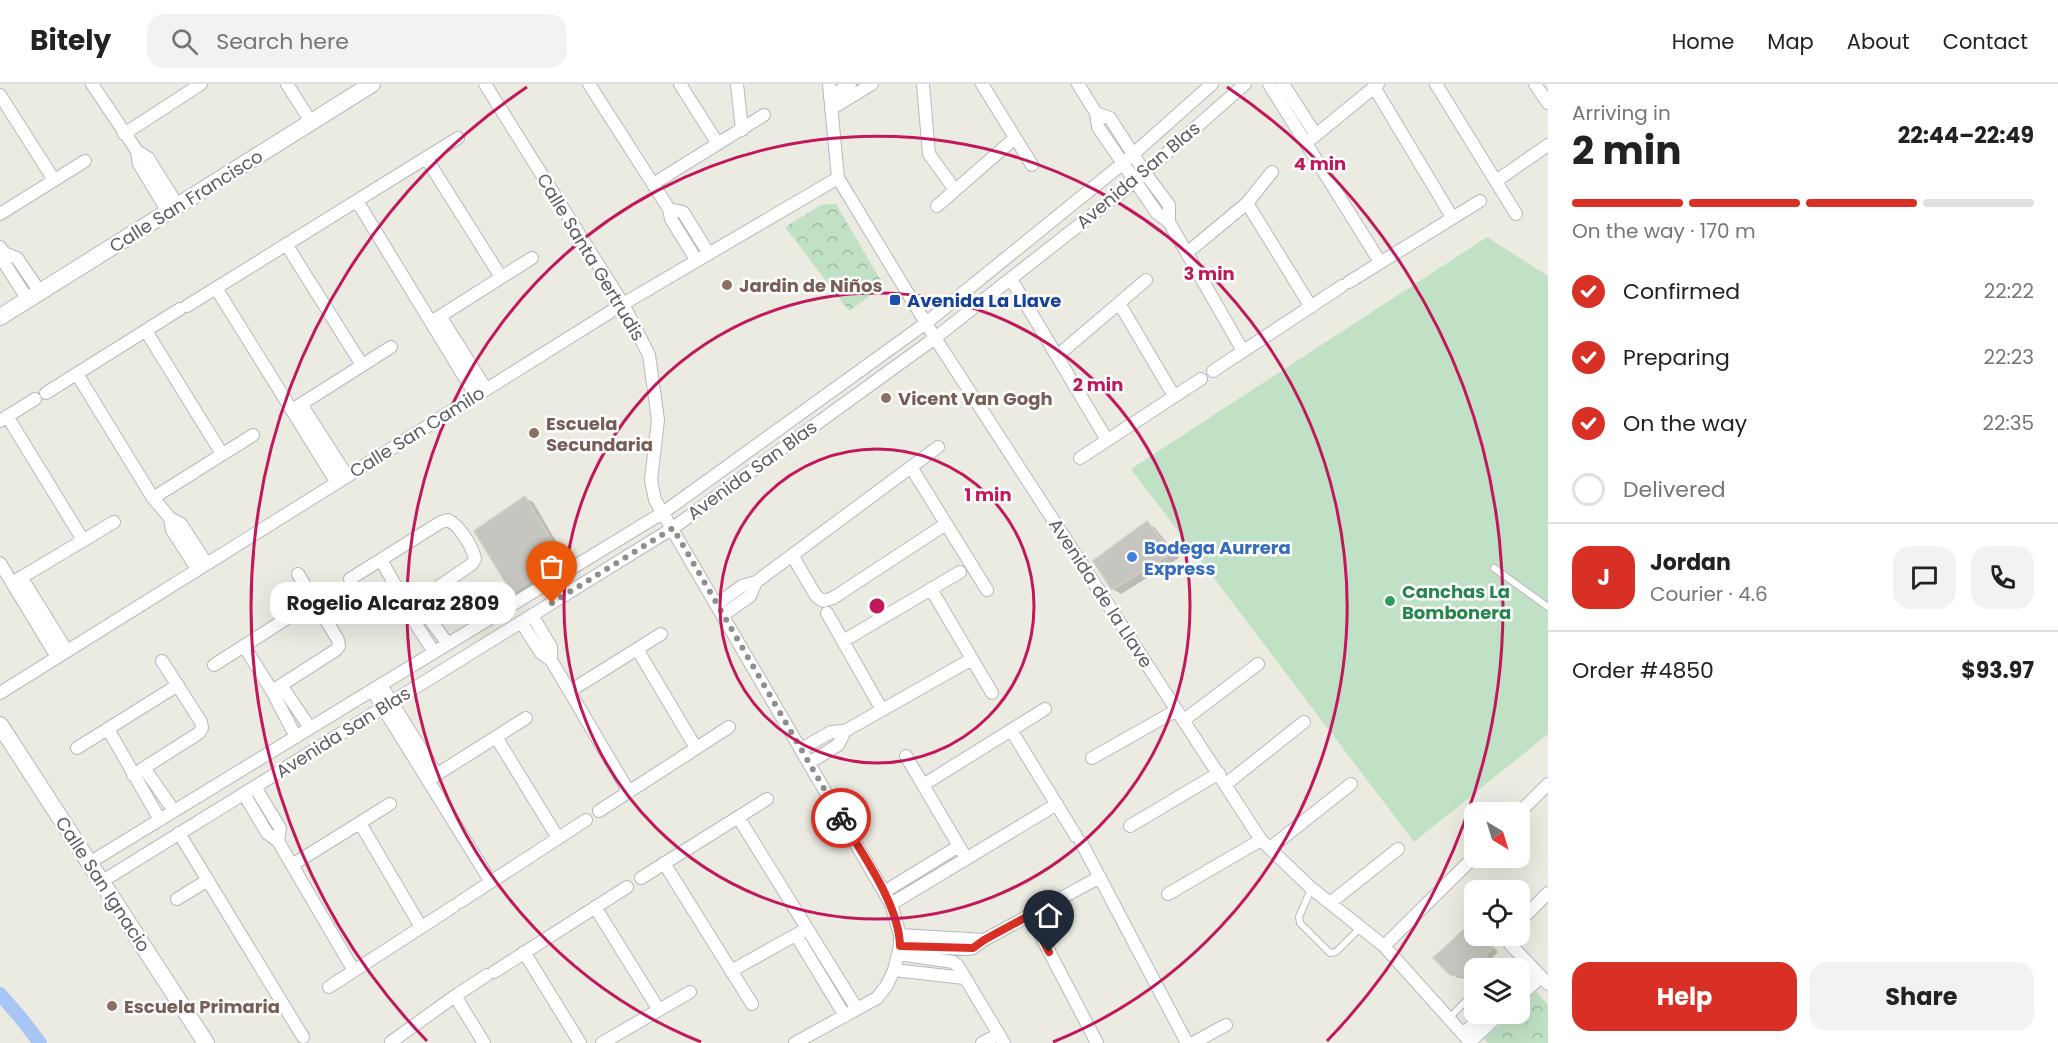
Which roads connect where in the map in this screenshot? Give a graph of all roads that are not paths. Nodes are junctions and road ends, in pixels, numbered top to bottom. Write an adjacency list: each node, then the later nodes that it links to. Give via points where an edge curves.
1 (92, 84): 29 (street)
2 (287, 84): 27 (street)
3 (372, 84): 27 (street, Calle San Francisco)
4 (485, 84): 71 (street, Calle Santa Gertrudis)
5 (589, 84): 46 (street)
6 (697, 84): 21 (street)
7 (737, 84): 28 (street)
8 (850, 84): 23 (street)
9 (872, 84): 23 (street)
10 (923, 84): 47 (street, via 929,154)
11 (982, 84): 31 (street)
12 (1078, 84): 25 (street)
13 (1212, 84): 35 (street, Avenida San Blas)
14 (1245, 84): 41 (street, Avenida San Blas)
15 (1269, 84): 32 (street)
16 (1283, 84): 32 (street)
17 (1436, 84): 44 (street)
18 (1535, 84): 24 (street)
19 (193, 86): 29 (street)
20 (1376, 86): 32 (street); 56 (street)
21 (683, 88): 33 (street)
22 (0, 95): 43 (street)
23 (830, 97): 42 (street, Avenida de la Llave)
24 (1548, 103)
25 (1096, 113): 35 (street, via 1110,118); 38 (street, via 1098,127)
26 (764, 115): 28 (street)
27 (311, 122): 52 (street, Calle San Francisco)
28 (742, 129): 33 (street)
29 (124, 134): 52 (street, via 148,158)
30 (458, 138): 36 (street)
31 (1015, 138): 39 (street); 47 (street)
32 (1311, 139): 64 (street)
33 (718, 144): 46 (street)
34 (1548, 145): 44 (street)
35 (1133, 154): 38 (street, Avenida San Blas); 41 (street)
36 (426, 158): 48 (street); 65 (street)
37 (85, 161): 43 (street)
38 (1122, 164): 45 (street); 75 (street, Avenida San Blas)
39 (1032, 165)
40 (1272, 172): 50 (street)
41 (1145, 173): 45 (street, Avenida San Blas); 57 (street, via 1168,205)
42 (838, 178): 61 (street, Calle San Camilo); 75 (street, Avenida de la Llave)
43 (54, 180): 54 (street)
44 (1496, 181): 55 (street)
45 (1134, 182): 57 (street, via 1157,213); 66 (street, Avenida San Blas)
46 (653, 184): 53 (street)
47 (955, 190): 51 (street)
48 (357, 201): 58 (street); 74 (street)
49 (1480, 201): 56 (street)
50 (1247, 203): 60 (street); 72 (street)
51 (937, 206)
52 (173, 209): 69 (street, Calle San Francisco)
53 (669, 209): 61 (street, via 683,212); 63 (street)
54 (0, 214)
55 (1516, 214)
56 (1452, 217): 64 (street)
57 (1169, 222): 60 (street)
58 (286, 244): 68 (street); 81 (street)
59 (2, 250): 69 (street, via 17,258)
60 (1188, 252): 79 (street)
61 (710, 254): 63 (street, Calle San Camilo)
62 (532, 258): 65 (street)
63 (697, 261): 71 (street, Calle San Camilo)
64 (1380, 262): 72 (street)
65 (501, 278): 74 (street)
66 (1011, 279): 77 (street, Avenida San Blas); 80 (street)
67 (1146, 280): 70 (street)
68 (216, 288): 76 (street); 87 (street)
69 (34, 296): 73 (street, Calle San Francisco)
70 (1119, 303): 80 (street); 86 (street)
71 (623, 304): 85 (street, Calle San Camilo); 97 (street, Calle Santa Gertrudis, via 649,355 658,420 651,480 655,500)
72 (1311, 307): 79 (street)
73 (0, 317)
74 (435, 319): 85 (street)
75 (926, 323): 77 (street, Avenida de la Llave); 97 (street, Avenida San Blas)
76 (146, 331): 83 (street); 92 (street)
77 (935, 338): 100 (street, Avenida San Blas); 141 (street, Avenida de la Llave)
78 (391, 347): 81 (street)
79 (1244, 351): 82 (street)
80 (1057, 356): 90 (street)
81 (362, 365): 87 (street)
82 (1213, 371)
83 (77, 374): 88 (street); 96 (street)
84 (1201, 379): 86 (street)
85 (481, 393): 95 (street, Calle San Camilo)
86 (1174, 396): 90 (street)
87 (296, 407): 95 (street)
88 (4, 418): 101 (street)
89 (253, 435): 92 (street)
90 (1107, 440): 93 (street)
91 (938, 447): 94 (street)
92 (222, 454): 96 (street)
93 (1080, 458)
94 (911, 467): 99 (street); 102 (street)
95 (342, 480): 105 (street, Calle San Camilo)
96 (153, 498): 105 (street, via 170,518 181,524)
97 (664, 512): 100 (street, Calle Santa Gertrudis); 123 (street, Avenida San Blas)
98 (114, 522): 101 (street)
99 (946, 524): 102 (street, via 824,601 816,596); 113 (street)
100 (673, 528): 118 (street, Calle Santa Gertrudis); 120 (street, Avenida San Blas)
101 (83, 540): 110 (street)
102 (792, 555): 118 (street, via 756,582 750,596)
103 (381, 560): 109 (street); 112 (street); 115 (street, via 441,522 455,524 475,559)
104 (0, 563): 110 (street)
105 (202, 567): 127 (street, Calle San Camilo)
106 (1494, 568): 116 (lane)
107 (960, 572): 111 (street)
108 (298, 574): 114 (street)
109 (350, 579)
110 (17, 580): 127 (street)
111 (932, 589): 122 (street); 128 (street)
112 (398, 590): 115 (street); 117 (street)
113 (987, 590)
114 (314, 601): 124 (street); 133 (street, via 339,646)
115 (417, 602): 117 (street); 123 (street)
116 (1548, 607)
117 (406, 609): 126 (street)
118 (720, 610): 154 (street, Calle Santa Gertrudis)
119 (827, 613): 122 (street)
120 (526, 619): 135 (street, via 540,653 550,660); 138 (street, Avenida San Blas)
121 (661, 634): 125 (street)
122 (843, 641): 140 (street)
123 (448, 644): 126 (street, Avenida San Blas)
124 (244, 646): 131 (street); 133 (street)
125 (638, 649): 135 (street); 153 (street)
126 (434, 652): 134 (street, Avenida San Blas)
127 (62, 654): 136 (street, Calle San Camilo)
128 (972, 659): 137 (street); 140 (street)
129 (162, 661): 132 (street)
130 (1258, 664): 141 (street)
131 (214, 665)
132 (178, 685): 147 (street); 158 (street, via 202,728)
133 (277, 688): 146 (street); 150 (street)
134 (377, 688): 138 (street); 146 (street, Avenida San Blas)
135 (570, 692): 165 (street)
136 (0, 693)
137 (992, 693)
138 (387, 705): 159 (street); 164 (street, Avenida San Blas)
139 (1045, 709): 148 (street)
140 (882, 710): 149 (street)
141 (1181, 715): 156 (street); 160 (street, Avenida de la Llave)
142 (526, 718): 151 (street)
143 (1304, 722): 160 (street)
144 (0, 725): 185 (street, Calle San Ignacio)
145 (729, 727): 153 (street)
146 (310, 728): 150 (street, Avenida San Blas)
147 (108, 729): 152 (street); 158 (street)
148 (1011, 730): 163 (street); 170 (street)
149 (845, 731): 154 (street, via 831,732); 157 (street, via 838,745)
150 (296, 737): 171 (street, Avenida San Blas)
151 (496, 737): 159 (street); 179 (street)
152 (77, 748)
153 (696, 748): 165 (street)
154 (801, 749): 157 (street, Calle Santa Gertrudis)
155 (906, 756): 163 (street)
156 (1092, 758)
157 (809, 763): 196 (street, Calle Santa Gertrudis)
158 (139, 772): 171 (street); 174 (street)
159 (432, 777): 193 (street)
160 (1222, 779): 177 (street); 181 (street, Avenida de la Llave)
161 (1351, 784): 181 (street)
162 (1548, 784): 168 (street)
163 (923, 785): 182 (street)
164 (255, 787): 166 (street, Avenida San Blas); 180 (street, via 280,828)
165 (629, 792): 172 (street)
166 (244, 794): 178 (street, Avenida San Blas); 180 (street, via 267,833)
167 (767, 799): 173 (street)
168 (1530, 802)
169 (390, 804): 176 (street)
170 (1057, 804): 184 (street); 189 (street)
171 (174, 811): 174 (street, Avenida San Blas)
172 (599, 811)
173 (738, 817): 186 (street); 207 (street)
174 (160, 820): 185 (street, Avenida San Blas)
175 (585, 820): 179 (street)
176 (360, 823): 187 (street); 205 (street)
177 (1130, 826)
178 (179, 833): 191 (street); 192 (street, Avenida San Blas)
179 (558, 838): 193 (street)
180 (278, 842): 187 (street)
181 (1266, 844): 195 (street, Avenida de la Llave); 198 (street)
182 (958, 846): 184 (street); 196 (street)
183 (1398, 849): 200 (street)
184 (966, 858): 201 (street)
185 (89, 863): 192 (street, Calle San Ignacio)
186 (664, 863): 190 (street); 215 (street)
187 (292, 866): 214 (street)
188 (1464, 867): 210 (street)
189 (1100, 877): 204 (street); 241 (street)
190 (641, 878)
191 (208, 880): 199 (street); 230 (street)
192 (101, 882): 234 (street, Calle San Ignacio)
193 (491, 882): 205 (street)
194 (627, 887): 202 (street)
195 (1311, 888): 200 (street, Avenida de la Llave); 206 (lane, via 1299,920 1330,953 1336,952)
196 (884, 892): 201 (street, Calle Santa Gertrudis)
197 (1548, 893): 203 (street)
198 (1168, 894)
199 (177, 899)
200 (1329, 903): 206 (street, Avenida de la Llave)
201 (891, 904): 209 (street, Calle Santa Gertrudis)
202 (595, 907): 212 (street); 224 (street)
203 (1530, 911)
204 (1030, 915): 209 (street, via 984,940); 240 (street)
205 (421, 927): 214 (street)
206 (1360, 928): 210 (street, Avenida de la Llave)
207 (807, 929): 208 (street); 223 (street)
208 (796, 935): 215 (street); 225 (street)
209 (899, 945): 213 (street); 217 (street, via 953,962)
210 (1384, 946): 226 (street, Avenida de la Llave)
211 (1512, 946): 216 (street)
212 (524, 952): 220 (street); 236 (street)
213 (894, 969): 217 (street); 223 (street, via 877,998)
214 (354, 970): 218 (street)
215 (731, 971): 222 (street)
216 (1541, 977)
217 (964, 978): 231 (street)
218 (329, 987)
219 (690, 992): 224 (street)
220 (454, 996): 233 (street); 235 (street)
221 (1464, 1003): 226 (lane)
222 (752, 1004)
223 (857, 1009): 225 (street)
224 (659, 1010): 237 (street)
225 (845, 1016): 238 (street)
226 (1449, 1018): 232 (street, Avenida de la Llave)
227 (1478, 1024): 232 (street)
228 (1488, 1024): 232 (street)
229 (1226, 1025): 242 (street)
230 (303, 1037)
231 (1002, 1038): 239 (street)
232 (1468, 1040)
233 (390, 1042)
234 (206, 1043)
235 (484, 1043)
236 (580, 1043)
237 (602, 1043)
238 (795, 1043)
239 (982, 1043)
240 (1097, 1043)
241 (1187, 1043)
242 (1193, 1043)

